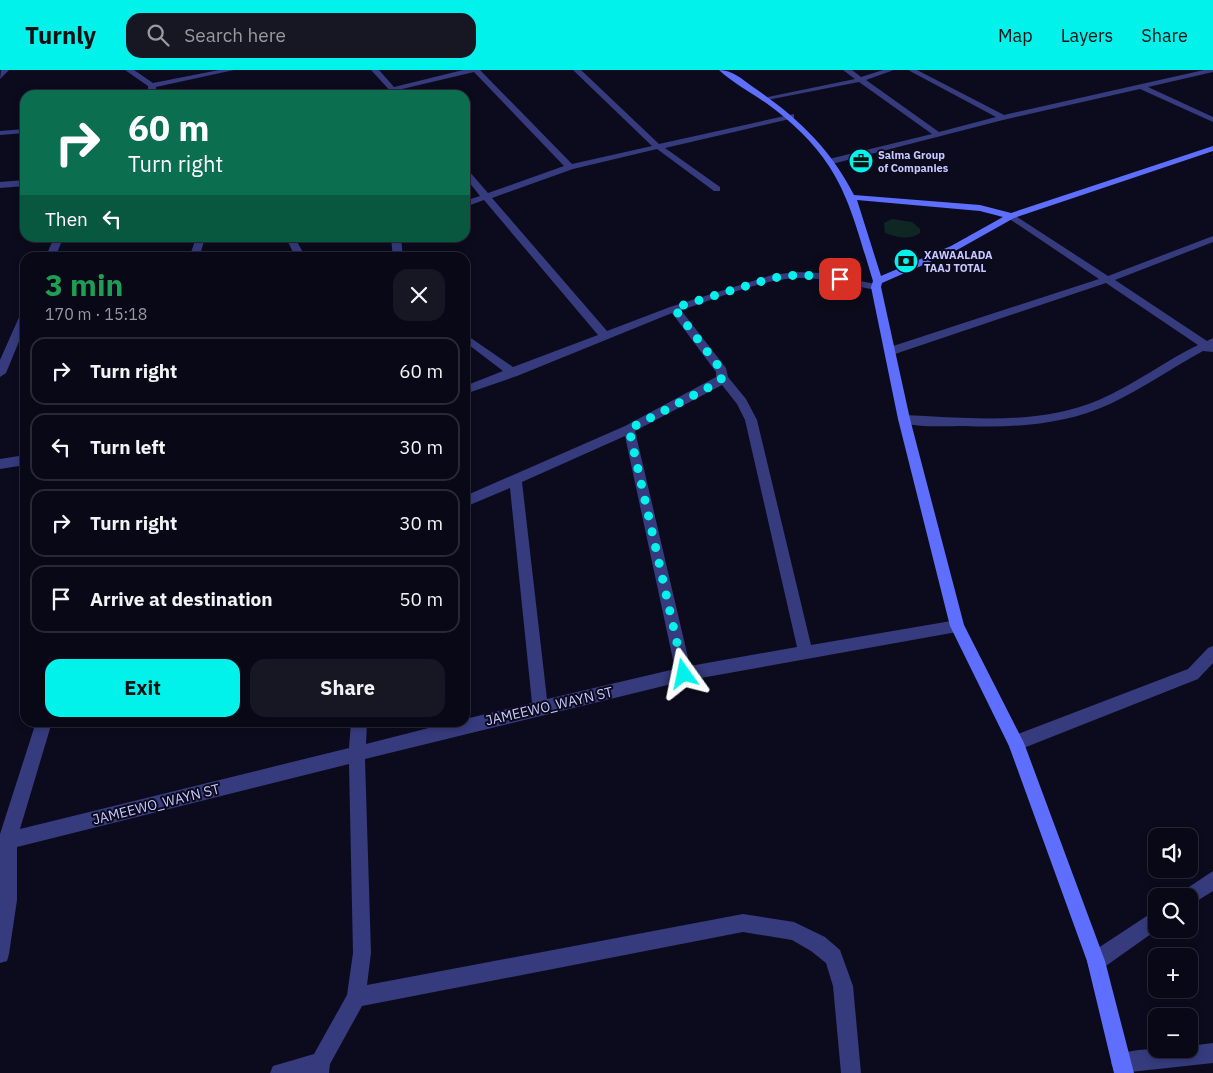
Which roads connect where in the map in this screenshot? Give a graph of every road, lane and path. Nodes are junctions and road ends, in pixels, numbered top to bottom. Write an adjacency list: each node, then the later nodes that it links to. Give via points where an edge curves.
1 (5, 70): 12 (street)
2 (129, 70): 14 (street)
3 (230, 70): 14 (street)
4 (375, 70): 17 (street)
5 (474, 70): 18 (street); 29 (street)
6 (577, 70): 26 (street)
7 (724, 70): 19 (main road)
8 (848, 70): 13 (street)
9 (890, 70): 13 (street)
10 (912, 70): 21 (street)
11 (1213, 70): 15 (street)
12 (0, 77)
13 (860, 80): 19 (street); 25 (street)
14 (152, 85): 16 (street)
15 (1140, 86): 21 (street); 22 (street)
16 (152, 90)
17 (394, 90)
18 (403, 90)
19 (767, 98): 20 (main road)
20 (791, 116): 26 (street); 28 (main road)
21 (1003, 118): 25 (street)
22 (1213, 120)
23 (20, 131): 24 (street)
24 (0, 133)
25 (939, 135): 28 (street)
26 (657, 146): 29 (street); 33 (street)
27 (1213, 148): 37 (main road)
28 (832, 161): 35 (main road)
29 (570, 167): 34 (street)
30 (470, 178): 34 (street)
31 (20, 183): 32 (street)
32 (0, 185)
33 (717, 188)
34 (486, 196): 36 (street); 43 (street)
35 (851, 197): 37 (main road, via 980,208); 40 (main road)
36 (470, 202)
37 (1011, 216): 39 (street); 40 (main road, via 954,248)
38 (1213, 239): 39 (street)
39 (1108, 279): 45 (street); 46 (street)
40 (877, 284): 41 (street, via 796,275 772,278); 46 (main road)
41 (674, 308): 43 (street); 49 (street, via 722,371)
42 (20, 327): 47 (street)
43 (605, 336): 48 (street)
44 (470, 341): 48 (street)
45 (1211, 345): 51 (street, via 1105,402 1059,417 1008,424)
46 (891, 351): 51 (main road)
47 (0, 373)
48 (513, 373): 50 (street)
49 (722, 378): 52 (street); 58 (street, via 742,402 751,420)
50 (470, 388)
51 (904, 419): 57 (main road)
52 (629, 429): 55 (street); 60 (street)
53 (20, 461): 54 (street)
54 (0, 464)
55 (514, 479): 56 (street); 61 (street)
56 (470, 500)
57 (957, 626): 58 (street, JAMEEWO_WAYN ST); 66 (main road)
58 (806, 652): 60 (street, JAMEEWO_WAYN ST)
59 (1213, 653): 66 (street, via 1193,674)
60 (684, 674): 61 (street, JAMEEWO_WAYN ST)
61 (540, 708): 62 (street, JAMEEWO_WAYN ST)
62 (470, 725)
63 (42, 727): 68 (street)
64 (359, 727): 67 (street)
65 (463, 727): 67 (street, JAMEEWO_WAYN ST)
66 (1016, 743): 73 (main road)
67 (357, 753): 68 (street, JAMEEWO_WAYN ST); 74 (street, via 362,953)
68 (4, 842): 72 (street, via 8,900)
69 (1213, 880): 70 (street)
70 (1198, 891)
71 (1148, 925): 73 (street)
72 (0, 954)
73 (1096, 961): 77 (main road)
74 (356, 997): 76 (street); 79 (street, via 743,923 794,931 833,957 844,986)
75 (1213, 1053): 77 (street)
76 (320, 1068): 78 (street)
77 (1122, 1068)
78 (280, 1073)
79 (851, 1073)

